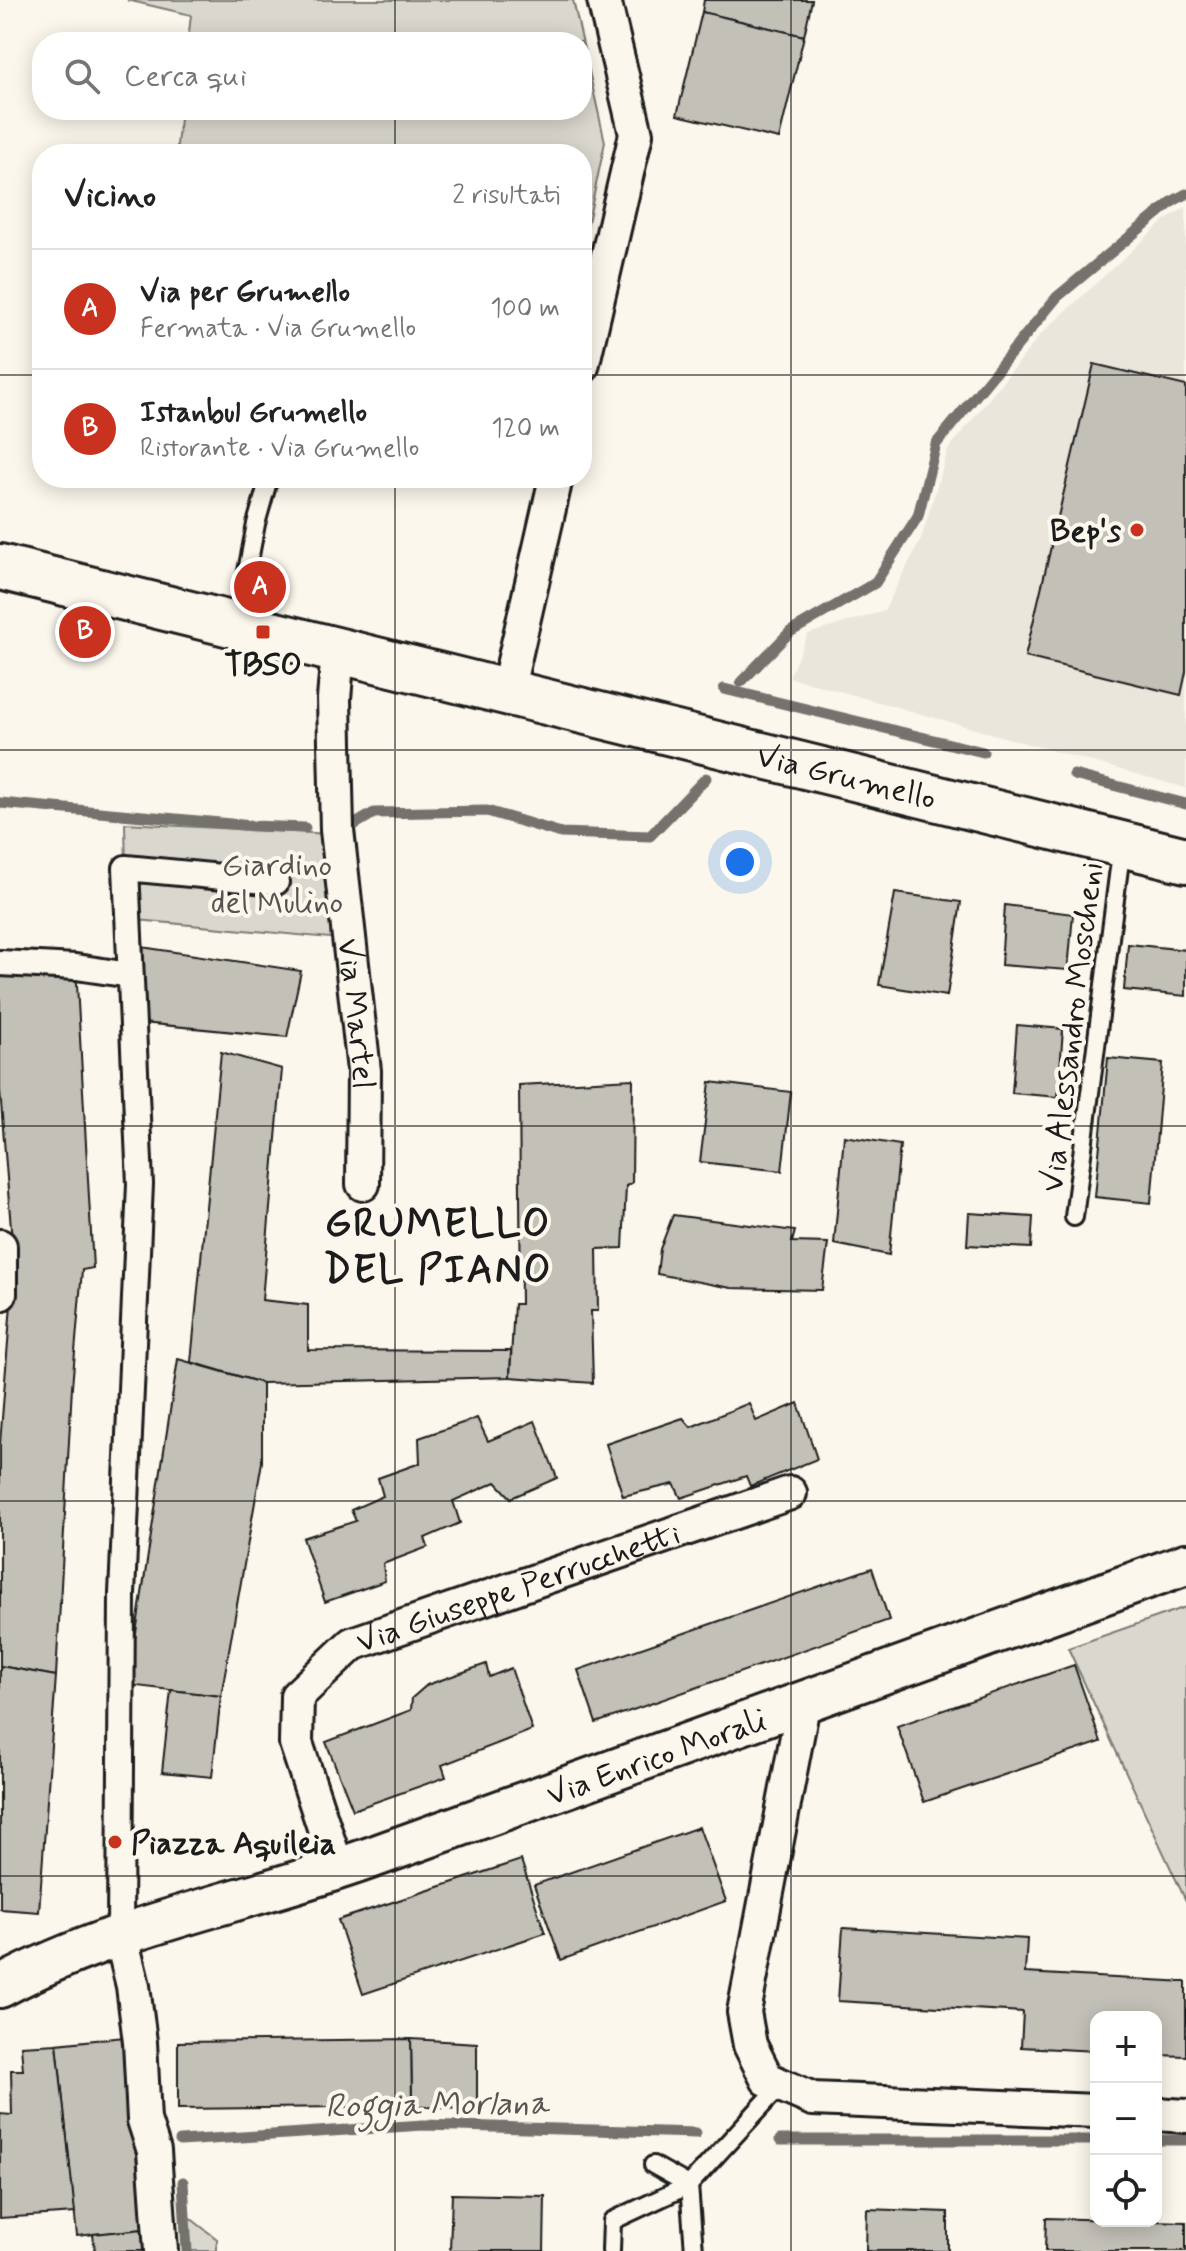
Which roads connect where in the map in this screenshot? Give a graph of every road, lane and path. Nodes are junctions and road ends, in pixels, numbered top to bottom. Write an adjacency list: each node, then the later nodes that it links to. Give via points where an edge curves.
1 (604, 0): 2 (street, via 636,134)
2 (592, 324)
3 (266, 488): 6 (lane)
4 (554, 488): 8 (street)
5 (0, 567): 6 (main road, Via Grumello)
6 (237, 626): 7 (main road, Via Grumello)
7 (338, 651): 8 (main road, Via Grumello); 14 (street, Via Martel, via 337,830 364,1071)
8 (507, 692): 9 (main road, Via Grumello)
9 (1123, 844): 10 (main road, Via Grumello); 15 (lane, Via Alessandro Moscheni)
10 (1186, 860)
11 (276, 882): 13 (street, via 126,868)
12 (0, 963): 13 (street)
13 (130, 975): 20 (street, via 140,1184 122,1594)
14 (363, 1184)
15 (1074, 1217)
16 (790, 1493): 19 (street, Via Giuseppe Perrucchetti, via 352,1644 297,1696 296,1743)
17 (1186, 1564): 18 (street, Via Enrico Morali)
18 (803, 1705): 19 (street, Via Enrico Morali); 22 (street, via 744,2012 750,2045 767,2079)
19 (338, 1870): 20 (street, Via Enrico Morali)
20 (120, 1933): 21 (street); 28 (street, via 133,1986)
21 (0, 1987)
22 (781, 2085): 23 (street, via 813,2099); 27 (lane)
23 (1090, 2111)
24 (1162, 2114): 25 (street)
25 (1186, 2116)
26 (653, 2165): 27 (lane)
27 (689, 2185): 29 (lane, via 612,2221); 30 (lane)
28 (161, 2251)
29 (611, 2251)
30 (694, 2251)

